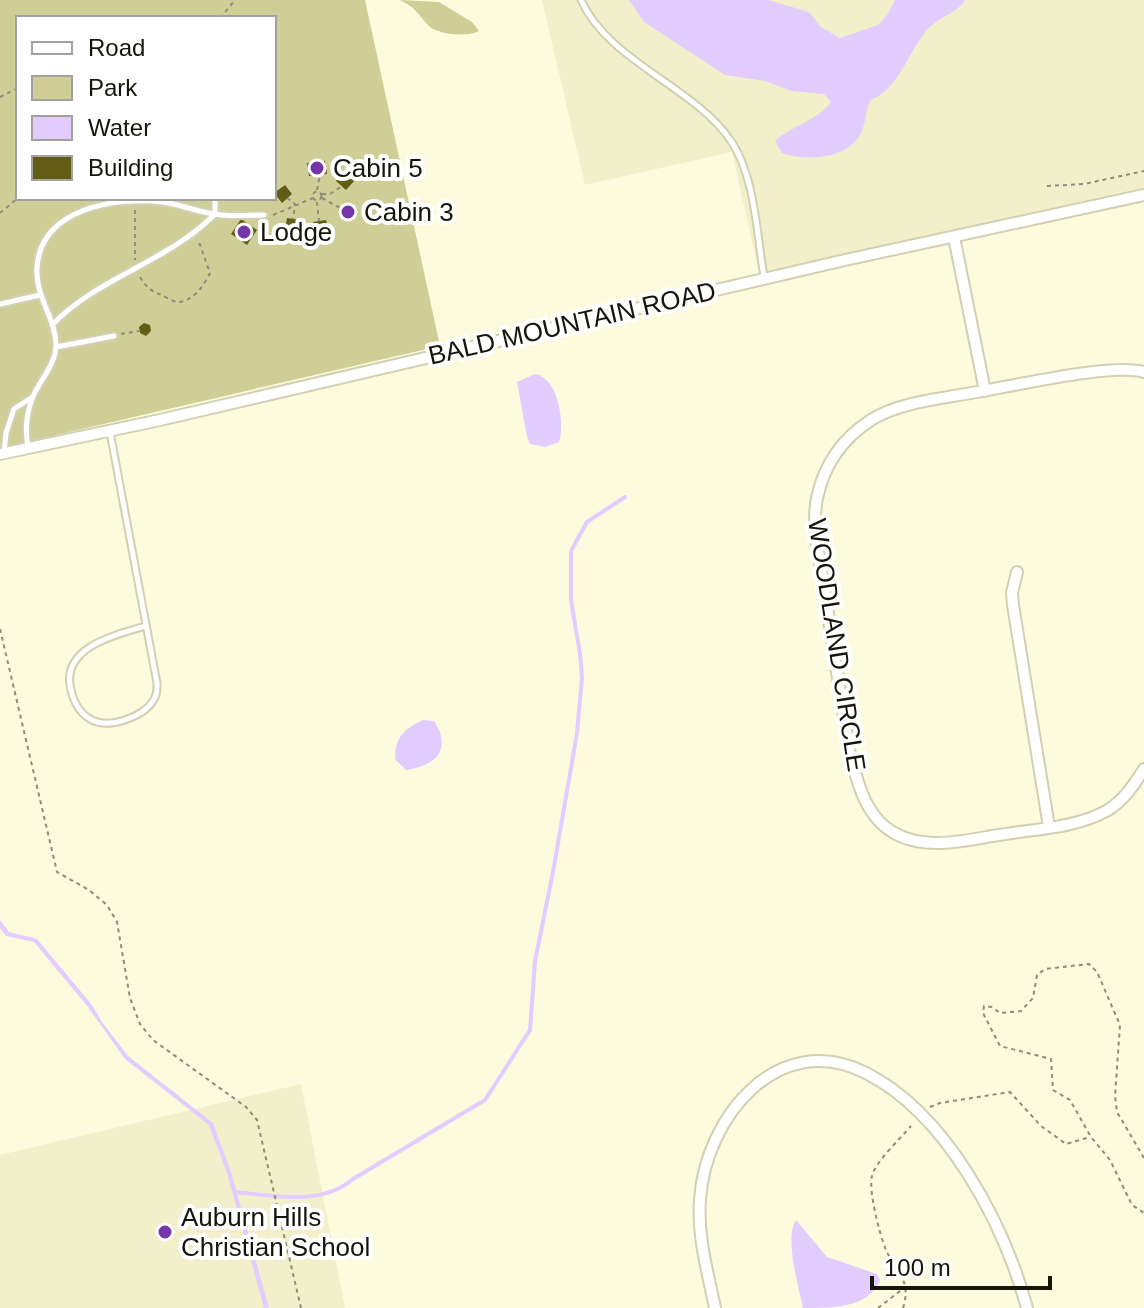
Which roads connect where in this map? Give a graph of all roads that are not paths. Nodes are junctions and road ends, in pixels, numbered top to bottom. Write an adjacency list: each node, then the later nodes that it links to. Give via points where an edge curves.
1 (581, 0): 8 (lane, via 587,15 626,53 707,114 732,142 747,175)
2 (1144, 195): 7 (street, BALD MOUNTAIN ROAD)
3 (124, 200): 5 (lane); 9 (lane, via 80,212 55,228 38,257)
4 (215, 200): 5 (lane)
5 (215, 214): 6 (lane); 11 (lane, via 196,233 97,290)
6 (264, 215)
7 (954, 237): 8 (street, BALD MOUNTAIN ROAD); 15 (street)
8 (764, 278): 17 (street, BALD MOUNTAIN ROAD)
9 (40, 295): 10 (lane); 11 (lane)
10 (0, 304)
11 (52, 325): 13 (lane)
12 (114, 336): 13 (lane)
13 (56, 347): 16 (lane)
14 (1144, 372): 15 (street, WOODLAND CIRCLE, via 1115,370)
15 (985, 391): 23 (street, WOODLAND CIRCLE, via 892,411 851,435 823,476 816,501 819,555 849,750 866,803 879,822 917,842 939,843)
16 (32, 398): 18 (lane, via 26,418); 19 (lane, via 14,409)
17 (110, 431): 18 (street, BALD MOUNTAIN ROAD); 21 (lane)
18 (28, 449): 19 (street, BALD MOUNTAIN ROAD)
19 (2, 454)
20 (1017, 572): 23 (street, via 1013,605)
21 (146, 626): 21 (lane, via 157,683 152,704 116,721 91,719 80,711 69,682 78,654)
22 (1144, 769): 23 (street, WOODLAND CIRCLE, via 1105,812)
23 (1049, 827)
24 (715, 1308): 25 (street, via 699,1214 718,1135 751,1087 786,1068 819,1062 864,1072 930,1125 983,1198)
25 (1027, 1308)

